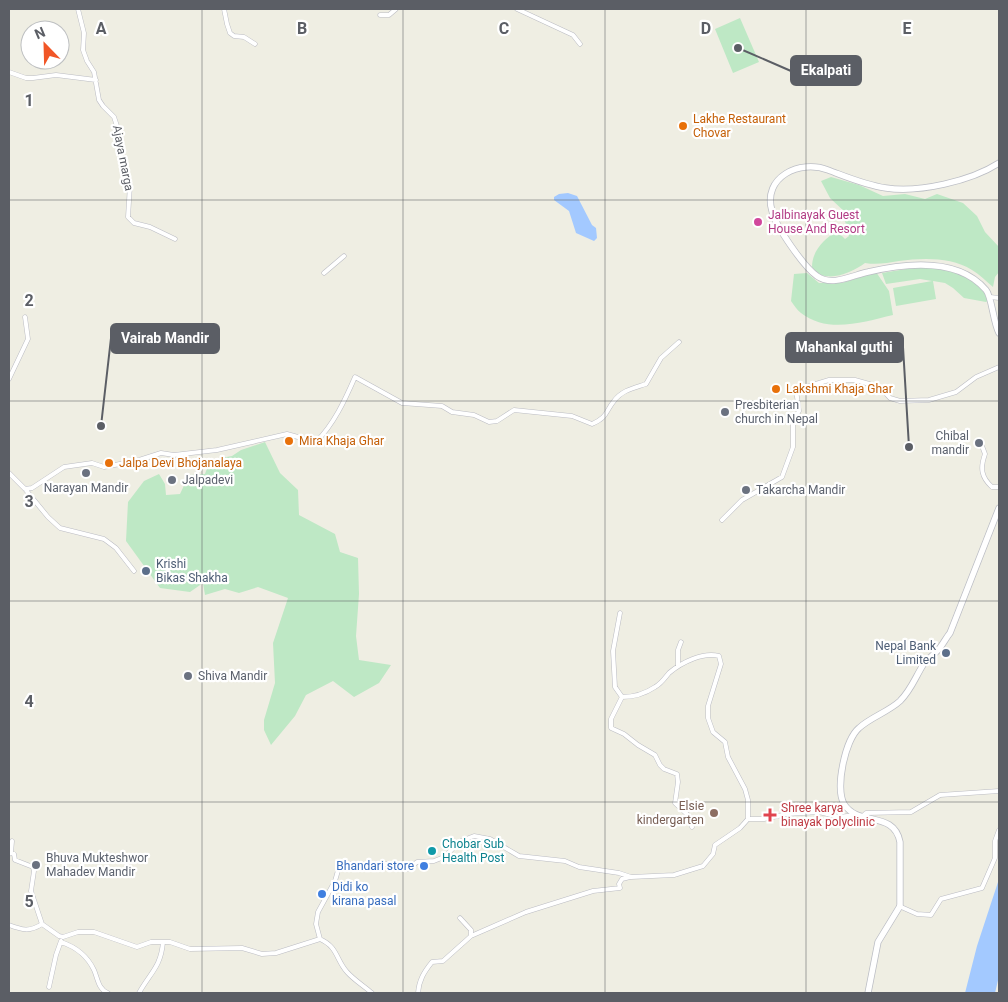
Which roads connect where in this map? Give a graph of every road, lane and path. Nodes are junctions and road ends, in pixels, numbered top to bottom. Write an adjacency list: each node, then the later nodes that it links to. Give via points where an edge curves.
1 (78, 9): 9 (street, via 84,33 83,50)
2 (224, 9): 6 (street, via 230,33)
3 (396, 9): 5 (street, via 389,15)
4 (517, 9): 7 (street, via 573,35)
5 (380, 15)
6 (255, 44)
7 (580, 44)
8 (9, 72): 9 (street, via 26,78 56,75)
9 (96, 80): 11 (street, Ajaya marga, via 100,100 117,126 122,166 130,185 128,217 134,223 150,226)
10 (999, 164): 14 (main road, via 954,181 907,189 886,188 806,166 787,172 780,178 770,202 777,224 808,268 822,279 835,280 920,264 956,270 969,276)
11 (176, 239)
12 (344, 256): 13 (street)
13 (324, 273)
14 (990, 297): 15 (street); 17 (main road)
15 (999, 298)
16 (25, 317): 20 (street, via 28,339)
17 (999, 333)
18 (679, 342): 24 (street, via 661,358 646,384 626,390 614,401 605,417 592,424 572,416 514,410 497,421 489,422 442,406 402,403 356,377 326,432 316,442 287,434 217,450 174,455 161,453 104,467 92,463 64,467 32,488)
19 (999, 366): 26 (street, via 956,392 929,400 900,401 890,398 880,387 855,380 829,380 796,390 799,411 794,421 793,447 782,477 742,500)
20 (9, 380)
21 (982, 446): 23 (street, via 985,454 981,465 983,472 992,487)
22 (9, 473): 24 (street)
23 (999, 487)
24 (25, 489): 27 (street, via 60,528 104,539 116,548)
25 (999, 508): 33 (main road, via 950,633 923,665 899,702 852,735 840,788 844,803)
26 (722, 520)
27 (134, 571)
28 (620, 613): 31 (street, via 612,651 615,687)
29 (681, 642): 30 (street)
30 (678, 666): 31 (street, via 656,687); 35 (street, via 703,656 720,656 708,718 713,732 725,742 728,757 745,789)
31 (622, 697): 36 (street, via 611,719 611,728 655,754 660,766 677,774 675,803 690,817)
32 (999, 791): 34 (street, via 940,795 911,812 866,813)
33 (856, 814): 34 (main road); 35 (street, via 839,817 819,812)
34 (863, 817): 41 (main road, via 885,823 899,834)
35 (748, 819): 40 (street, via 714,845 713,854 704,866 674,876)
36 (692, 827)
37 (999, 830): 41 (street, via 995,840 995,858 982,888 941,899 931,915 917,914)
38 (12, 841): 39 (street)
39 (10, 853): 43 (street, via 14,854 15,860 33,867 31,891)
40 (631, 877): 45 (street, via 622,878 620,888 593,891 526,912); 47 (street, via 564,861 519,856 490,839 474,836 460,841 444,857 417,862 408,869 401,869 395,864 341,865 318,912 316,924)
41 (899, 906): 55 (main road, via 878,942)
42 (460, 918): 45 (street, via 471,930)
43 (42, 924): 44 (street, via 23,930); 46 (street)
44 (9, 925)
45 (471, 936): 54 (street, via 443,961 432,962 423,973)
46 (64, 937): 48 (street); 49 (street, via 78,932 94,932 137,947)
47 (320, 939): 49 (street, via 276,953 262,954 242,948 190,949); 53 (street, via 330,945 348,974)
48 (61, 942): 50 (street); 51 (street, via 78,949 94,969 101,988)
49 (163, 942): 52 (street, via 157,967)
50 (49, 988)
51 (108, 993)
52 (139, 993)
53 (372, 993)
54 (418, 993)
55 (868, 993)

